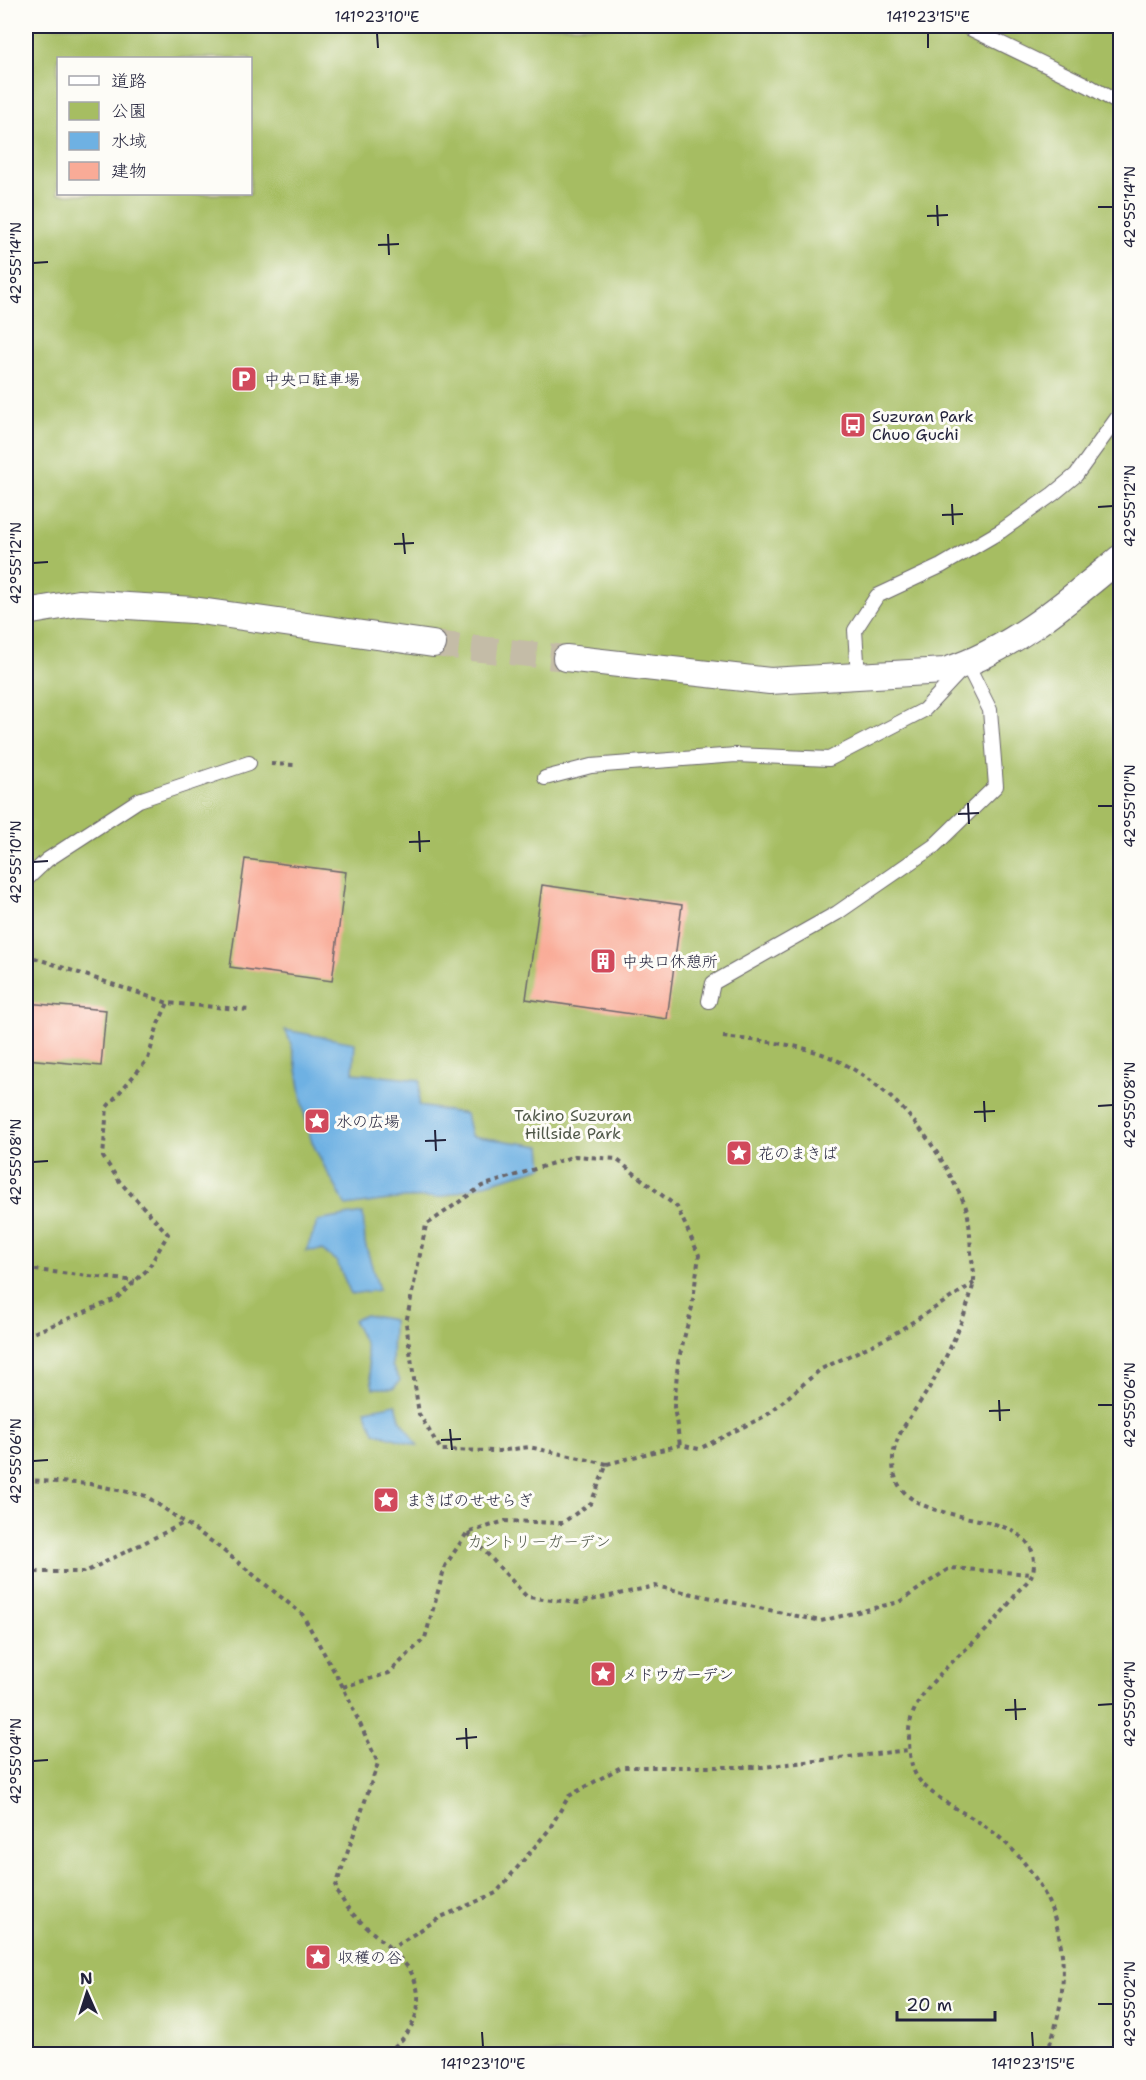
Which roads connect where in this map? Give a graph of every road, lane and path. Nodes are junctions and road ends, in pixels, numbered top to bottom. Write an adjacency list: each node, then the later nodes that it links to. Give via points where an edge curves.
1 (965, 26): 2 (lane)
2 (1120, 104)
3 (1120, 414): 9 (lane, via 1076,475 1053,494 951,561 877,596 855,630)
4 (1120, 558): 8 (street, via 1016,638)
5 (26, 612): 6 (street, via 79,603 194,610)
6 (433, 644)
7 (566, 658): 9 (street, via 770,681)
8 (967, 664): 9 (street, via 945,671); 11 (lane, via 924,710 829,759 725,756 591,766); 14 (lane, via 990,710 996,786 924,853 837,913 713,983)
9 (858, 677)
10 (249, 763): 12 (lane, via 139,800 47,860)
11 (545, 778)
12 (26, 880)
13 (26, 955): 15 (path)
14 (709, 1001)
15 (168, 1003): 16 (path); 19 (path, via 148,1059 107,1107 103,1158 168,1234 148,1269)
16 (250, 1010)
17 (723, 1037): 20 (path, via 775,1042 831,1057 882,1089 913,1120 967,1209)
18 (26, 1269): 19 (path)
19 (136, 1281): 21 (path, via 116,1299)
20 (975, 1282): 22 (path, via 889,1337 820,1370 767,1415 699,1449); 28 (path, via 956,1336 902,1431 892,1459 894,1473 905,1494 926,1506 1015,1531 1029,1542 1035,1558)
21 (26, 1336)
22 (680, 1445): 23 (path); 23 (path, via 674,1407 678,1362 692,1307 699,1254 677,1207 616,1159 575,1156 482,1186 426,1225 406,1323 419,1414 441,1450 529,1447)
23 (607, 1464): 26 (path, via 591,1503 562,1523 505,1521)
24 (26, 1480): 25 (path, via 90,1484 146,1497)
25 (185, 1523): 27 (path, via 85,1572); 29 (path, via 302,1614)
26 (467, 1533): 28 (path, via 527,1597 578,1603 655,1586 821,1621 899,1602 950,1568); 29 (path, via 444,1566 425,1638 389,1673)
27 (26, 1572)
28 (1032, 1574): 30 (path, via 991,1625 965,1648 920,1700 908,1728)
29 (343, 1687): 31 (path, via 378,1762 335,1889 351,1912)
30 (909, 1750): 31 (path, via 763,1767 621,1767 569,1796 548,1831 496,1893 441,1917); 33 (path, via 915,1774 942,1800 986,1827 1023,1861 1047,1895 1060,1939 1064,1979 1055,2032)
31 (389, 1950): 32 (path, via 412,1975 418,2004 412,2028 397,2047)
32 (383, 2055)
33 (1046, 2055)

